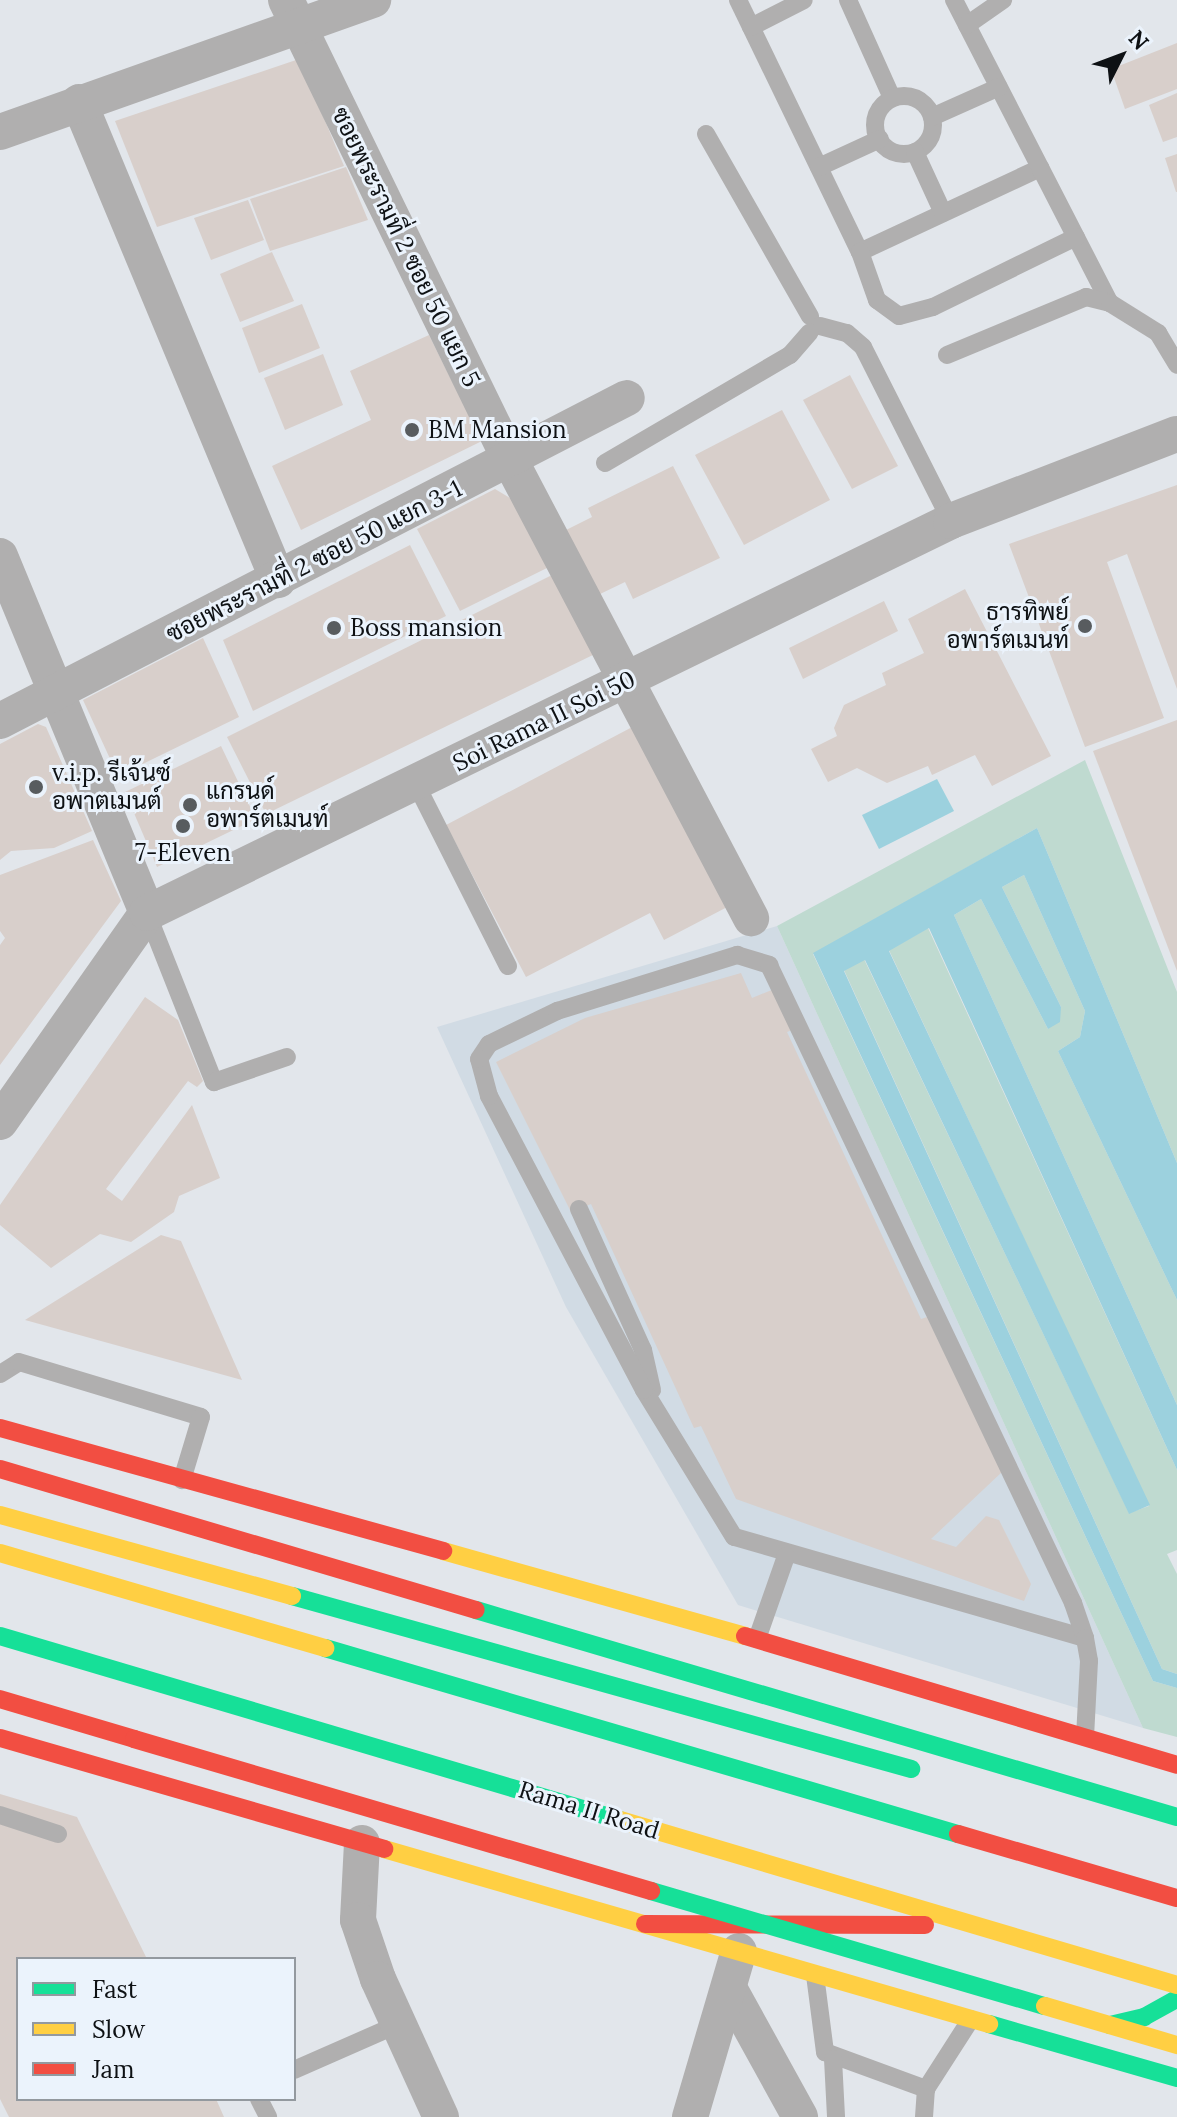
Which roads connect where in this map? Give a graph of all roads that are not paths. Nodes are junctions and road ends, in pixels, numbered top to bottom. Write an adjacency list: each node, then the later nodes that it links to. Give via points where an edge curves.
1 (373, 0): 8 (street)
2 (738, 0): 10 (lane)
3 (804, 0): 7 (lane)
4 (848, 0): 12 (lane)
5 (954, 0): 9 (lane)
6 (1003, 0): 9 (lane)
7 (777, 6): 10 (lane)
8 (292, 14): 13 (street); 30 (street, ซอยพระรามที่ 2 ซอย 50 แยก 5)
9 (967, 25): 11 (lane)
10 (751, 27): 19 (lane)
11 (999, 87): 14 (lane); 20 (lane)
12 (892, 98): 14 (lane, via 919,99); 17 (lane, via 875,120)
13 (79, 102): 15 (street); 34 (street)
14 (932, 117): 18 (lane, via 931,137)
15 (0, 132)
16 (706, 134): 25 (lane)
17 (880, 139): 18 (lane, via 896,153); 19 (lane)
18 (915, 152): 21 (lane)
19 (819, 167): 23 (lane)
20 (1040, 168): 21 (lane); 22 (lane)
21 (943, 213): 23 (lane)
22 (1076, 237): 23 (lane, via 933,307 899,316 877,300); 24 (lane)
23 (860, 252)
24 (1110, 303): 26 (lane, via 1086,297 1060,305); 27 (lane, via 1158,333)
25 (813, 324): 31 (lane, via 790,355); 32 (lane, via 847,333 863,347)
26 (947, 355)
27 (1177, 365)
28 (627, 398): 30 (street, ซอยพระรามที่ 2 ซอย 50 แยก 3-1)
29 (1177, 434): 32 (street, Soi Rama II Soi 50)
30 (510, 460): 34 (street, ซอยพระรามที่ 2 ซอย 50 แยก 3-1); 35 (street, ซอยพระรามที่ 2 ซอย 50 แยก 5)
31 (605, 463)
32 (951, 521): 35 (street, Soi Rama II Soi 50)
33 (0, 556): 36 (street)
34 (278, 580): 36 (street, ซอยพระรามที่ 2 ซอย 50 แยก 3-1)
35 (624, 682): 38 (street, Soi Rama II Soi 50); 40 (street, ซอยพระรามที่ 2 ซอย 50 แยก 5)
36 (56, 694): 37 (street, ซอยพระรามที่ 2 ซอย 50 แยก 3-1); 39 (street)
37 (0, 721)
38 (416, 784): 39 (street, Soi Rama II Soi 50); 41 (lane)
39 (147, 913): 42 (lane, via 214,1082); 43 (street, Soi Rama II Soi 50)
40 (751, 918)
41 (508, 966)
42 (287, 1057)
43 (0, 1122)
44 (579, 1209): 46 (lane, via 643,1350)
45 (0, 1374): 49 (lane, via 19,1362 201,1417)
46 (659, 1416): 52 (lane, via 734,1537); 55 (lane, via 489,1096 479,1059 499,1038 557,1011 737,955 769,965 1073,1603)
47 (0, 1428): 49 (main road)
48 (0, 1469): 63 (main road)
49 (182, 1480): 56 (main road)
50 (0, 1515): 61 (main road)
51 (0, 1553): 66 (main road)
52 (786, 1556): 55 (lane); 56 (lane)
53 (0, 1622): 70 (main road)
54 (0, 1636): 68 (main road, Rama II Road)
55 (1085, 1638): 58 (lane)
56 (757, 1639): 58 (main road)
57 (0, 1699): 77 (main road, bridge)
58 (1085, 1737): 60 (main road)
59 (0, 1738): 65 (main road)
60 (1177, 1765)
61 (925, 1773)
62 (0, 1815): 64 (lane)
63 (1175, 1818)
64 (58, 1834)
65 (362, 1843): 67 (main road); 76 (street, via 358,1920)
66 (1177, 1898)
67 (645, 1924): 68 (main road); 69 (main road)
68 (975, 1925): 72 (main road, Rama II Road)
69 (739, 1951): 71 (main road); 73 (street)
70 (1177, 1967)
71 (815, 1973): 75 (main road); 79 (lane, via 825,2052)
72 (1177, 1985)
73 (730, 1990): 84 (street); 85 (street)
74 (1177, 1999): 77 (main road, via 1144,2017)
75 (971, 2019): 81 (main road); 82 (lane)
76 (399, 2024): 80 (lane); 83 (street)
77 (1110, 2025): 78 (main road, bridge)
78 (1177, 2045)
79 (833, 2059): 82 (lane); 86 (lane)
80 (296, 2069)
81 (1177, 2078)
82 (926, 2089): 87 (lane)
83 (441, 2117)
84 (690, 2117)
85 (800, 2117)
86 (836, 2117)
87 (924, 2117)

